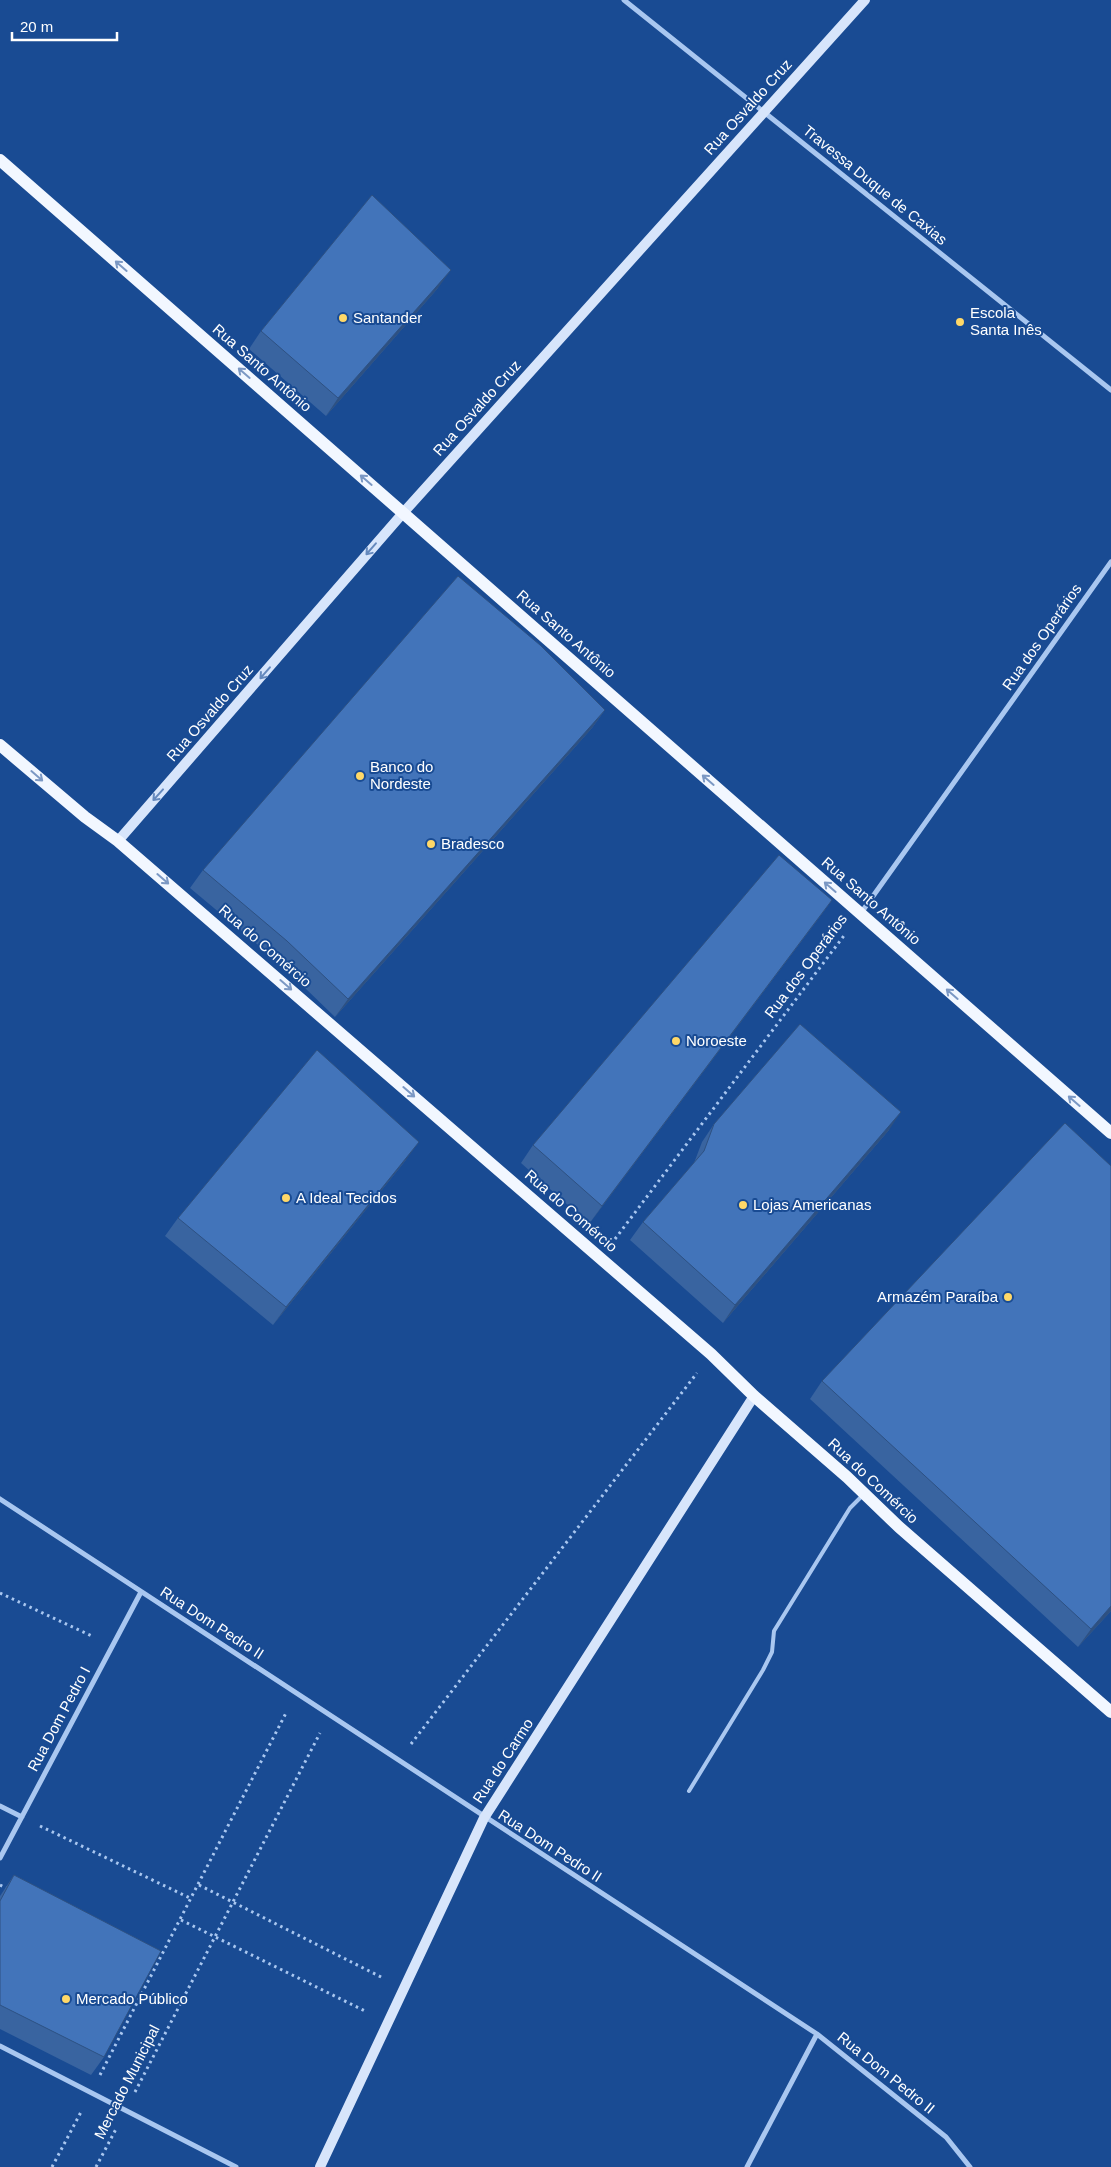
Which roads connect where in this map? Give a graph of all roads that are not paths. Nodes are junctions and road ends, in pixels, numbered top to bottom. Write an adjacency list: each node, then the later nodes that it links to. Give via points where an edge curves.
1 (624, 0): 3 (street, Travessa Duque de Caxias)
2 (865, 0): 3 (street, Rua Osvaldo Cruz)
3 (763, 112): 5 (street, Travessa Duque de Caxias); 6 (street, Rua Osvaldo Cruz)
4 (0, 160): 6 (main road, Rua Santo Antônio, one-way to 4)
5 (1111, 390)
6 (403, 512): 9 (street, Rua Osvaldo Cruz, one-way to 9); 10 (main road, Rua Santo Antônio, one-way to 6)
7 (1111, 562): 10 (street, Rua dos Operários)
8 (0, 745): 9 (main road, Rua do Comércio, one-way to 9)
9 (118, 841): 12 (main road, Rua do Comércio, one-way to 12, via 601,1258)
10 (861, 914): 11 (main road, Rua Santo Antônio, one-way to 10)
11 (1111, 1133)
12 (754, 1396): 13 (main road, Rua do Comércio); 20 (street, Rua do Carmo)
13 (864, 1494): 16 (main road, Rua do Comércio); 17 (lane, via 850,1508 774,1631 772,1652 763,1670)
14 (0, 1499): 15 (street, Rua Dom Pedro II)
15 (140, 1592): 19 (street, Rua Dom Pedro I); 20 (street, Rua Dom Pedro II)
16 (1111, 1712)
17 (688, 1790)
18 (0, 1806): 19 (street)
19 (22, 1817): 21 (street, Rua Dom Pedro I)
20 (484, 1818): 22 (street, Rua Dom Pedro II); 25 (street, Rua do Carmo)
21 (0, 1858)
22 (817, 2034): 26 (street); 27 (street, Rua Dom Pedro II, via 946,2137)
23 (0, 2046): 24 (street)
24 (236, 2167)
25 (320, 2167)
26 (748, 2167)
27 (970, 2167)

